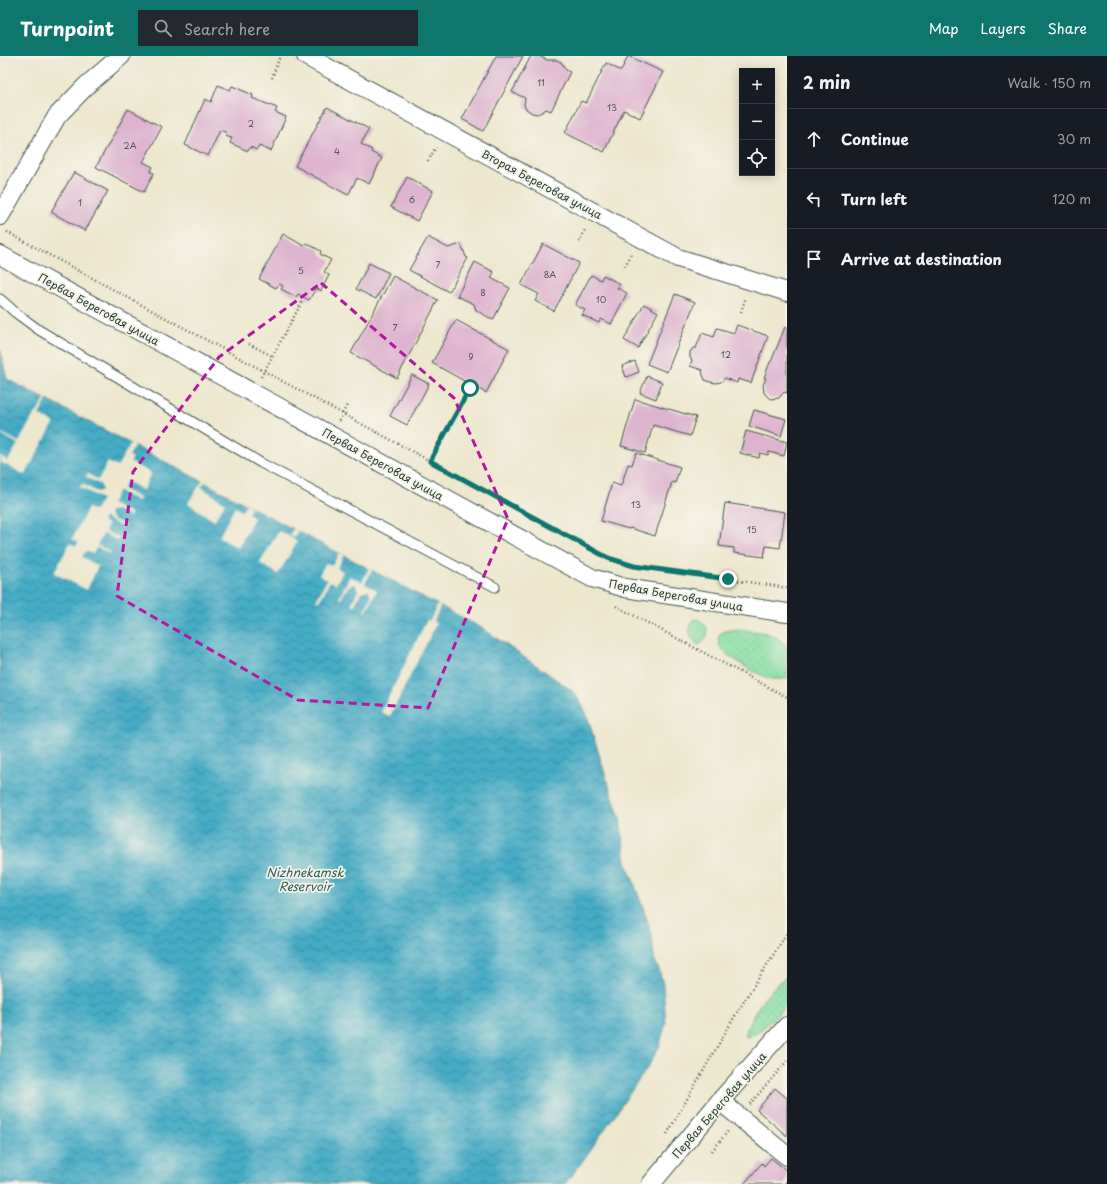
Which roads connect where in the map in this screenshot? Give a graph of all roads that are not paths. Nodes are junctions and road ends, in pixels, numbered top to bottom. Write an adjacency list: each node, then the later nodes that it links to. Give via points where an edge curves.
1 (121, 56): 3 (street, via 87,85 57,116)
2 (306, 56): 5 (street, Вторая Береговая улица, via 678,258)
3 (3, 224)
4 (0, 255): 8 (street, Первая Береговая улица, via 592,578 625,588)
5 (787, 292)
6 (0, 299): 7 (lane, via 40,330 261,463)
7 (495, 587)
8 (787, 613)
9 (787, 1026): 10 (street, Первая Береговая улица)
10 (720, 1101): 11 (street); 12 (street, Первая Береговая улица)
11 (787, 1156)
12 (651, 1184)

